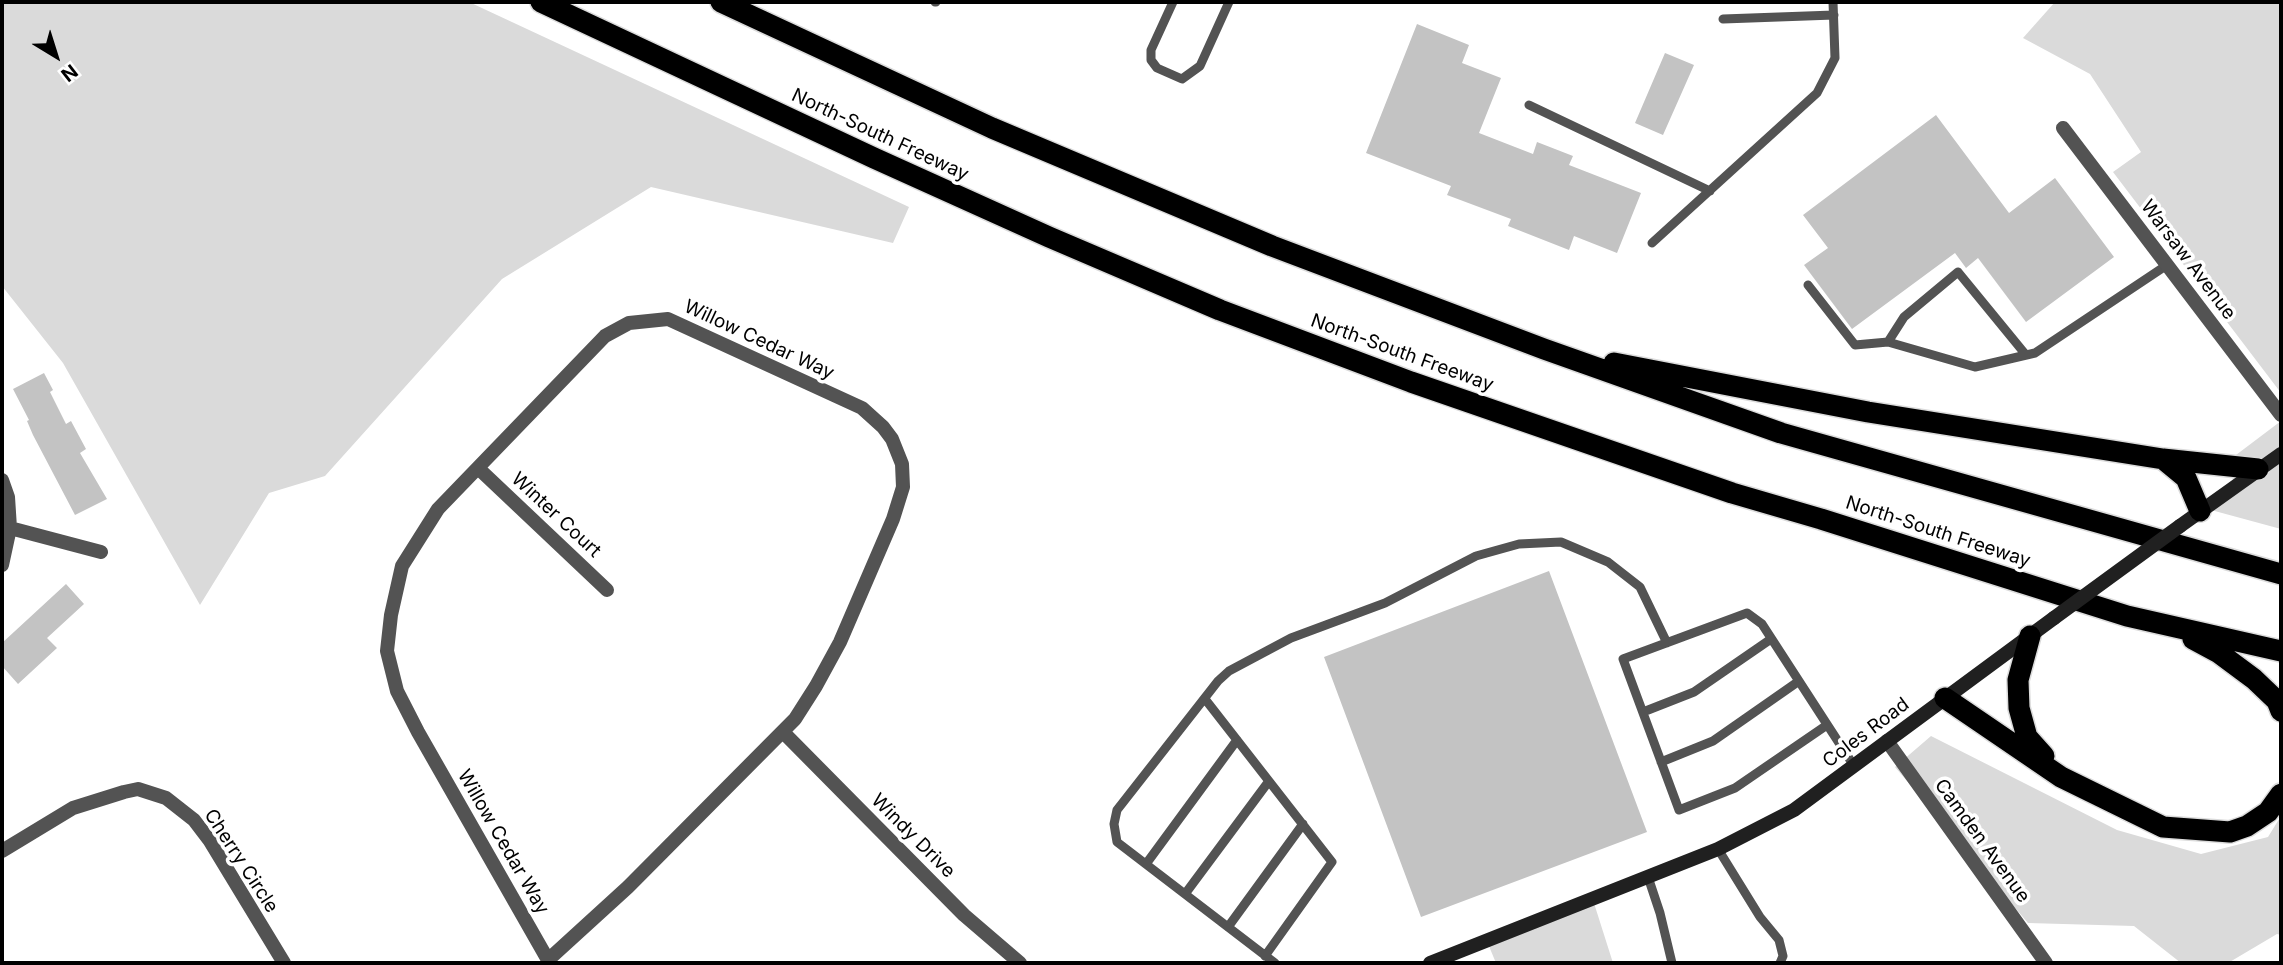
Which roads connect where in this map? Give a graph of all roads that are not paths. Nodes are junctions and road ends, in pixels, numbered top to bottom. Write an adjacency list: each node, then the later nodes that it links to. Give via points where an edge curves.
1 (541, 2): 29 (highway, North-South Freeway, via 874,158 1220,310 1732,494)
2 (721, 2): 15 (highway, via 1004,134 1272,246)
3 (1173, 2): 4 (lane, via 1151,50 1151,60 1157,68 1182,79 1200,66)
4 (1229, 2)
5 (1833, 2): 6 (lane)
6 (1834, 15): 7 (lane); 10 (lane, via 1835,58 1817,93)
7 (1723, 19)
8 (1529, 105): 10 (lane)
9 (2063, 128): 12 (street, Warsaw Avenue)
10 (1710, 191): 11 (lane)
11 (1651, 243)
12 (2167, 264): 16 (lane, via 2035,354); 17 (street, Warsaw Avenue)
13 (1808, 285): 14 (lane, via 1855,345)
14 (1888, 342): 16 (lane, via 1975,367); 16 (lane, via 1904,317 1958,272)
15 (1544, 349): 19 (highway, via 1868,412); 27 (highway, via 1781,433)
16 (2026, 355)
17 (2281, 415)
18 (2281, 454): 21 (street, Coles Road)
19 (2163, 458): 21 (highway); 23 (highway, via 2186,478)
20 (478, 468): 28 (street, Winter Court); 40 (street, Willow Cedar Way, via 605,336 629,323 668,319 862,408 892,439 902,464 903,487 840,642 796,719); 56 (street, Willow Cedar Way, via 438,509 402,566 387,651 397,691 418,732)
21 (2258, 469): 23 (street, Coles Road)
22 (2, 480): 24 (street)
23 (2200, 511): 30 (street, Coles Road, bridge)
24 (10, 528): 25 (street); 26 (street)
25 (101, 552)
26 (2, 565)
27 (2281, 573)
28 (607, 590)
29 (2169, 626): 33 (highway, North-South Freeway); 37 (highway, via 2219,653 2254,679)
30 (2030, 636): 35 (street, Coles Road); 45 (highway, via 2018,680 2019,708 2027,737)
31 (1771, 639): 32 (lane, via 1762,624 1747,613); 34 (lane); 38 (lane, via 1694,692)
32 (1667, 643): 36 (lane, via 1640,587 1608,562 1561,542 1519,544 1476,556 1385,603 1291,638 1229,671); 38 (lane, via 1623,659)
33 (2281, 651)
34 (1798, 681): 39 (lane); 43 (lane, via 1713,741)
35 (1945, 698): 42 (street, Coles Road); 45 (highway)
36 (1205, 699): 41 (lane); 51 (lane, via 1117,810 1117,842)
37 (2281, 711)
38 (1643, 712): 43 (lane)
39 (1827, 725): 43 (lane, via 1735,788 1679,810); 44 (lane)
40 (783, 732): 56 (street, Willow Cedar Way); 58 (street, Windy Drive, via 964,915)
41 (1237, 740): 46 (lane); 51 (lane)
42 (1886, 741): 44 (street, Coles Road); 63 (street, Camden Avenue)
43 (1661, 762)
44 (1854, 766): 49 (street, Coles Road, via 1794,810)
45 (2061, 777): 47 (highway, via 2163,827 2230,832 2268,812)
46 (1269, 781): 48 (lane); 53 (lane)
47 (2281, 794)
48 (1303, 824): 54 (lane); 55 (lane, via 1332,862)
49 (1718, 849): 52 (street, Coles Road); 62 (lane, via 1779,940)
50 (2, 851): 57 (street, Cherry Circle, via 73,808 138,789 166,798 194,820 210,841)
51 (1146, 864): 53 (lane)
52 (1648, 877): 60 (street, Coles Road); 61 (lane)
53 (1185, 894): 54 (lane)
54 (1228, 927): 55 (lane)
55 (1265, 956): 59 (lane)
56 (549, 961)
57 (284, 963)
58 (1020, 963)
59 (1275, 963)
60 (1430, 963)
61 (1672, 963)
62 (1780, 963)
63 (2046, 963)

